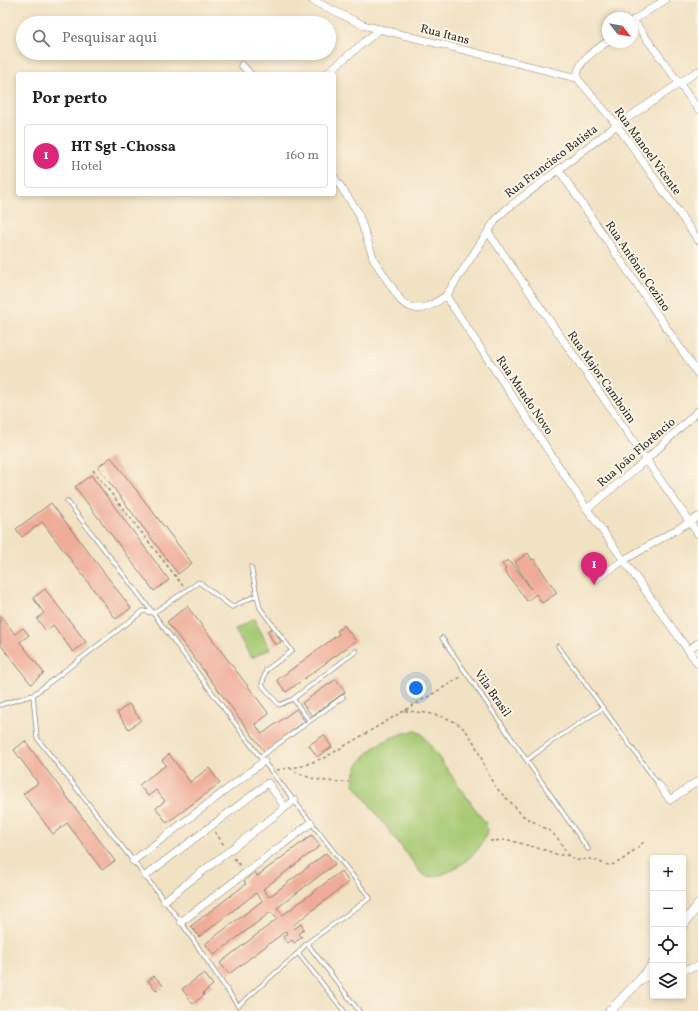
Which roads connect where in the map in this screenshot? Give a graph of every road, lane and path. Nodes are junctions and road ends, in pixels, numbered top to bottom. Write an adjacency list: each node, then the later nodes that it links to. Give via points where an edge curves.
1 (312, 0): 5 (street, Rua Itans, via 350,20)
2 (665, 0): 3 (street)
3 (638, 18)
4 (638, 28): 12 (street)
5 (380, 29): 10 (street); 11 (street, Rua Itans)
6 (602, 45): 11 (street, via 582,61 577,70)
7 (242, 65): 9 (street)
8 (698, 71): 12 (street, Rua Francisco Batista)
9 (248, 72)
10 (328, 72)
11 (577, 78): 14 (street, Rua Manoel Vicente)
12 (680, 83): 13 (street); 14 (street, Rua Francisco Batista)
13 (698, 109)
14 (617, 125): 15 (street, Rua Francisco Batista); 18 (street, Rua Manoel Vicente)
15 (559, 170): 17 (street, Rua Francisco Batista, via 504,211); 20 (street, Rua Antônio Cezino)
16 (336, 180): 19 (street, via 358,212 374,260 401,301 412,308 424,309)
17 (488, 232): 19 (street, Rua Francisco Batista); 22 (street, Rua Major Camboim)
18 (698, 240)
19 (446, 296): 25 (street, Rua Mundo Novo)
20 (698, 374)
21 (698, 411): 22 (street, Rua João Florêncio)
22 (646, 460): 25 (street, Rua João Florêncio); 27 (street, Rua Major Camboim)
23 (93, 470): 32 (path)
24 (66, 502): 34 (lane)
25 (587, 509): 29 (street, Rua Mundo Novo)
26 (698, 517): 27 (street)
27 (690, 523): 28 (street, Rua Major Camboim); 29 (street)
28 (698, 534)
29 (624, 560): 31 (street); 38 (street, Rua Mundo Novo)
30 (252, 567): 33 (lane)
31 (596, 579)
32 (186, 590): 33 (lane, via 199,582 232,607); 34 (lane)
33 (257, 595): 44 (lane, via 260,608 292,651 266,670 262,685 279,705)
34 (152, 612): 42 (lane, via 143,611); 49 (lane)
35 (442, 638): 41 (lane, Vila Brasil)
36 (698, 644): 38 (street)
37 (558, 646): 46 (lane)
38 (688, 650): 40 (street, Rua Mundo Novo)
39 (356, 651): 44 (lane)
40 (698, 664)
41 (467, 674): 47 (path); 50 (lane, Vila Brasil)
42 (33, 695): 45 (lane); 65 (lane, via 37,738)
43 (343, 697): 48 (lane)
44 (293, 699): 48 (lane)
45 (0, 705)
46 (603, 708): 50 (lane); 55 (lane)
47 (405, 711): 51 (path, via 326,758); 64 (path, via 437,715 458,724 472,740 494,785 503,796 521,814 553,834)
48 (309, 720): 49 (lane)
49 (262, 759): 52 (lane); 65 (street)
50 (527, 760): 62 (lane, Vila Brasil)
51 (290, 768): 52 (path); 54 (path, via 307,777 332,782)
52 (271, 770): 56 (lane)
53 (698, 781): 55 (street, via 670,800)
54 (349, 782)
55 (659, 784)
56 (294, 800): 57 (street); 58 (lane)
57 (285, 808): 59 (street, via 268,783); 63 (street)
58 (311, 822): 66 (street); 72 (lane, via 370,898)
59 (211, 827): 63 (path); 67 (street)
60 (490, 840): 64 (path, via 509,840 558,855)
61 (644, 841): 64 (path, via 616,864 609,865 591,859 581,861)
62 (588, 849)
63 (228, 851): 66 (path); 68 (street)
64 (570, 856)
65 (133, 861): 67 (lane)
66 (245, 873): 71 (street)
67 (145, 876): 68 (lane)
68 (164, 901): 71 (lane)
69 (698, 905): 70 (street)
70 (686, 921)
71 (180, 922): 79 (lane)
72 (307, 943): 73 (lane); 82 (lane)
73 (298, 953): 79 (lane); 81 (lane)
74 (698, 966): 76 (street)
75 (650, 968): 78 (street)
76 (686, 969)
77 (650, 977): 78 (street)
78 (642, 979): 83 (street)
79 (238, 1006): 80 (lane)
80 (236, 1011)
81 (344, 1011)
82 (359, 1011)
83 (610, 1011)

